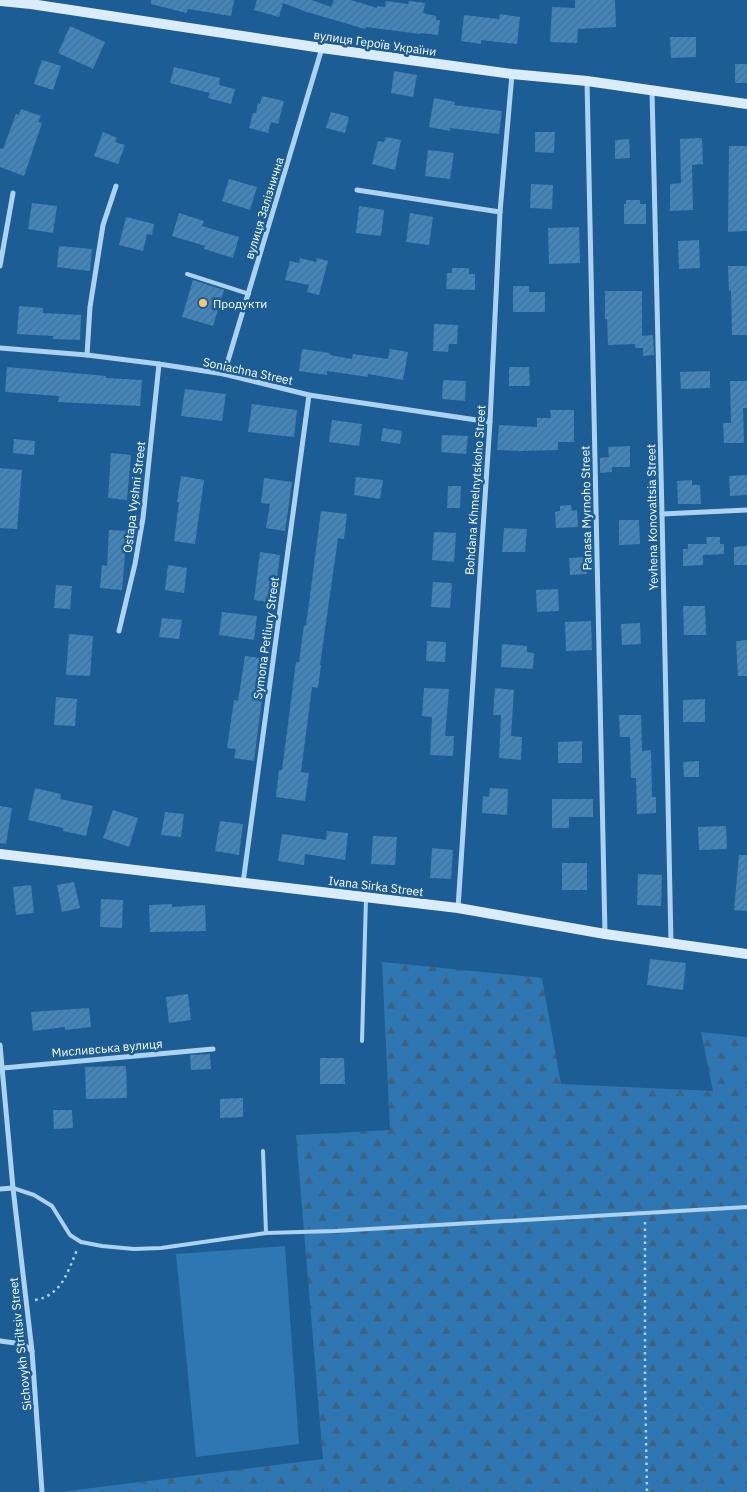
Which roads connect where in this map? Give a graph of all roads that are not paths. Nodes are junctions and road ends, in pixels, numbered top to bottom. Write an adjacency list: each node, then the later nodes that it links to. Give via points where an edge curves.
1 (0, 1): 2 (street, вулиця Героїв України)
2 (322, 48): 3 (street, вулиця Героїв України); 13 (street, вулиця Залізнична)
3 (512, 74): 4 (street, вулиця Героїв України); 10 (street, Bohdana Khmelnytskoho Street)
4 (587, 82): 5 (street, вулиця Героїв України); 27 (street, Panasa Myrnoho Street)
5 (652, 90): 6 (street, вулиця Героїв України); 21 (street, Yevhena Konovaltsia Street)
6 (747, 104)
7 (116, 186): 15 (street, via 103,225 90,307)
8 (357, 190): 10 (street)
9 (13, 193): 11 (street)
10 (500, 212): 19 (street, Bohdana Khmelnytskoho Street)
11 (0, 266)
12 (187, 274): 13 (lane)
13 (248, 294): 17 (street, вулиця Залізнична)
14 (0, 348): 15 (street, Soniachna Street)
15 (87, 355): 16 (street, Soniachna Street)
16 (159, 364): 17 (street, Soniachna Street); 22 (street, Ostapa Vyshni Street, via 143,518)
17 (224, 374): 18 (street, Soniachna Street)
18 (309, 395): 19 (street, Soniachna Street); 24 (street, Symona Petliury Street)
19 (490, 422): 26 (street, Bohdana Khmelnytskoho Street)
20 (747, 510): 21 (street)
21 (662, 514): 28 (street, Yevhena Konovaltsia Street)
22 (119, 631)
23 (0, 854): 24 (street, Ivana Sirka Street)
24 (243, 883): 25 (street, Ivana Sirka Street)
25 (366, 898): 26 (street, Ivana Sirka Street); 30 (lane)
26 (458, 908): 27 (street, Ivana Sirka Street)
27 (605, 934): 28 (street, Ivana Sirka Street)
28 (671, 943): 29 (street, Ivana Sirka Street)
29 (747, 954)
30 (362, 1041)
31 (0, 1045): 33 (street, Sichovykh Striltsiv Street)
32 (213, 1048): 33 (street, Мисливська вулиця)
33 (3, 1068): 35 (street, Sichovykh Striltsiv Street)
34 (264, 1151): 38 (lane)
35 (13, 1188): 36 (street); 38 (lane, via 52,1206 70,1235 81,1242 102,1246 161,1248); 40 (street, Sichovykh Striltsiv Street)
36 (0, 1189)
37 (747, 1207): 38 (lane)
38 (266, 1233)
39 (0, 1341): 40 (street, via 23,1344)
40 (32, 1351): 41 (street, Sichovykh Striltsiv Street)
41 (42, 1492)

